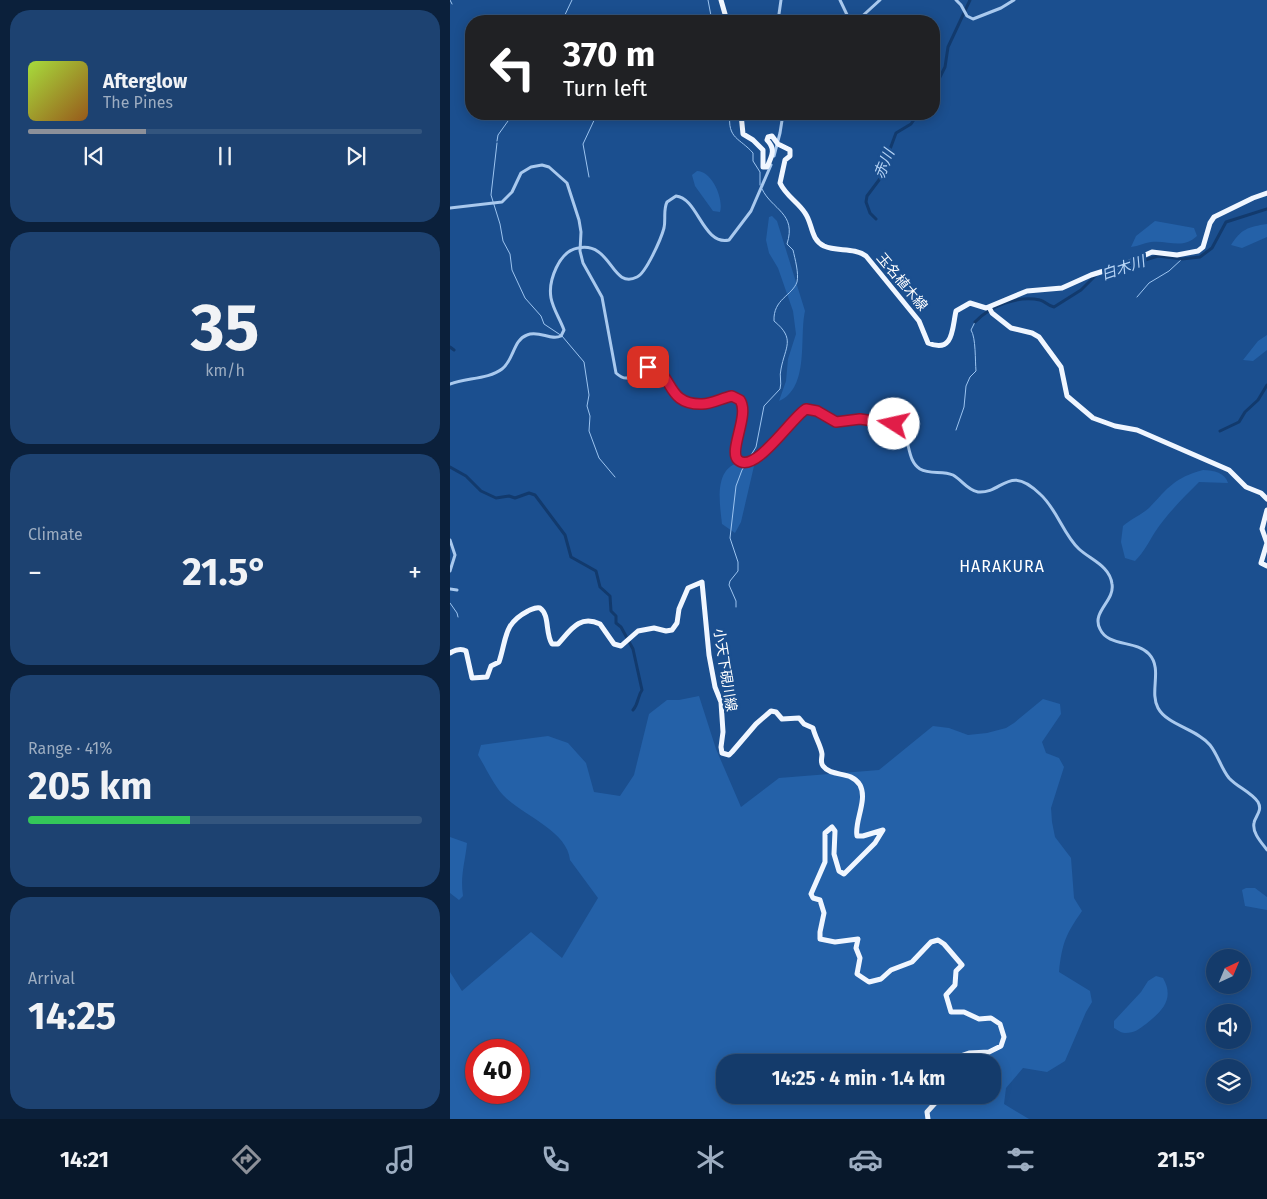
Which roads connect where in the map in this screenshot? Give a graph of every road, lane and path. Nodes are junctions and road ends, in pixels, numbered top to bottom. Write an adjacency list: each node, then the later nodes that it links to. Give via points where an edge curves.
1 (721, 0): 7 (main road)
2 (781, 0): 8 (street)
3 (840, 0): 9 (street)
4 (880, 0): 10 (street)
5 (956, 0): 6 (street, via 972,19)
6 (1014, 0)
7 (725, 15)
8 (779, 15)
9 (847, 15)
10 (864, 15)
11 (742, 120): 13 (main road, via 743,134 762,150 763,168 773,150 767,137 772,136)
12 (782, 120): 13 (street)
13 (778, 144): 16 (street, via 765,180 730,240 715,237 680,196 670,199 665,206 660,237 643,273 632,279 616,274 601,252); 17 (main road, 玉名植木線, via 790,152 785,160 781,186 806,214 814,236 824,246 866,256 919,321 928,343 946,344 958,309 970,303)
14 (1267, 193): 17 (main road, via 1214,217 1203,247 1198,251 1177,255 1152,252 1062,288 1027,291)
15 (450, 208): 16 (street, via 502,202 524,170 537,165 549,166 564,180 572,194 581,231)
16 (580, 248): 18 (street, via 564,256 552,280 550,297 563,327 562,335 556,338 539,333 526,335 502,369); 27 (street, via 583,263 602,297 616,373 629,379 645,367 657,369 664,374 677,396 695,404 732,396 738,399 743,412 735,453 738,460 749,462 769,448 806,409 836,422 860,419 898,426 904,433 915,465 928,472 954,475 973,490 986,491 1014,480 1040,493 1074,544 1110,576 1113,590 1099,614 1101,631 1109,638 1137,646 1150,654 1156,666 1155,701 1160,712 1206,741 1226,774 1257,801 1260,810 1254,829)
17 (990, 309): 19 (main road, via 1011,328 1039,337 1061,367 1067,396 1093,418 1137,430 1229,470 1246,487)
18 (450, 384)
19 (1267, 499)
20 (1267, 510): 22 (main road, via 1262,529 1267,543 1261,563)
21 (450, 540): 23 (street, via 455,555)
22 (1267, 566)
23 (450, 571)
24 (450, 589): 25 (street)
25 (457, 590)
26 (450, 653): 28 (main road, 小天下硯川線, via 466,651 472,678 487,678 491,666 499,662 507,631 515,619 536,607 544,612 552,644 558,644 574,625 582,621 600,624 617,646 638,631 672,630 688,588 702,582 714,687 721,702 722,753 729,755 756,724 773,711 780,718 796,717 814,728 823,766 852,776 859,784 862,792 857,836 883,830 875,843 844,874 839,871 834,854 835,831 832,828 825,833 826,858 811,894 824,907 820,937 823,941 835,942 858,939 856,948 860,958 857,974 869,982 915,960 931,942 938,940 944,944 962,965 956,971 955,985 946,995 949,1010 998,1021 1004,1038 1001,1046 989,1052)
27 (1267, 850)
28 (966, 1054)
29 (934, 1104): 30 (main road, via 929,1109)
30 (928, 1119)

